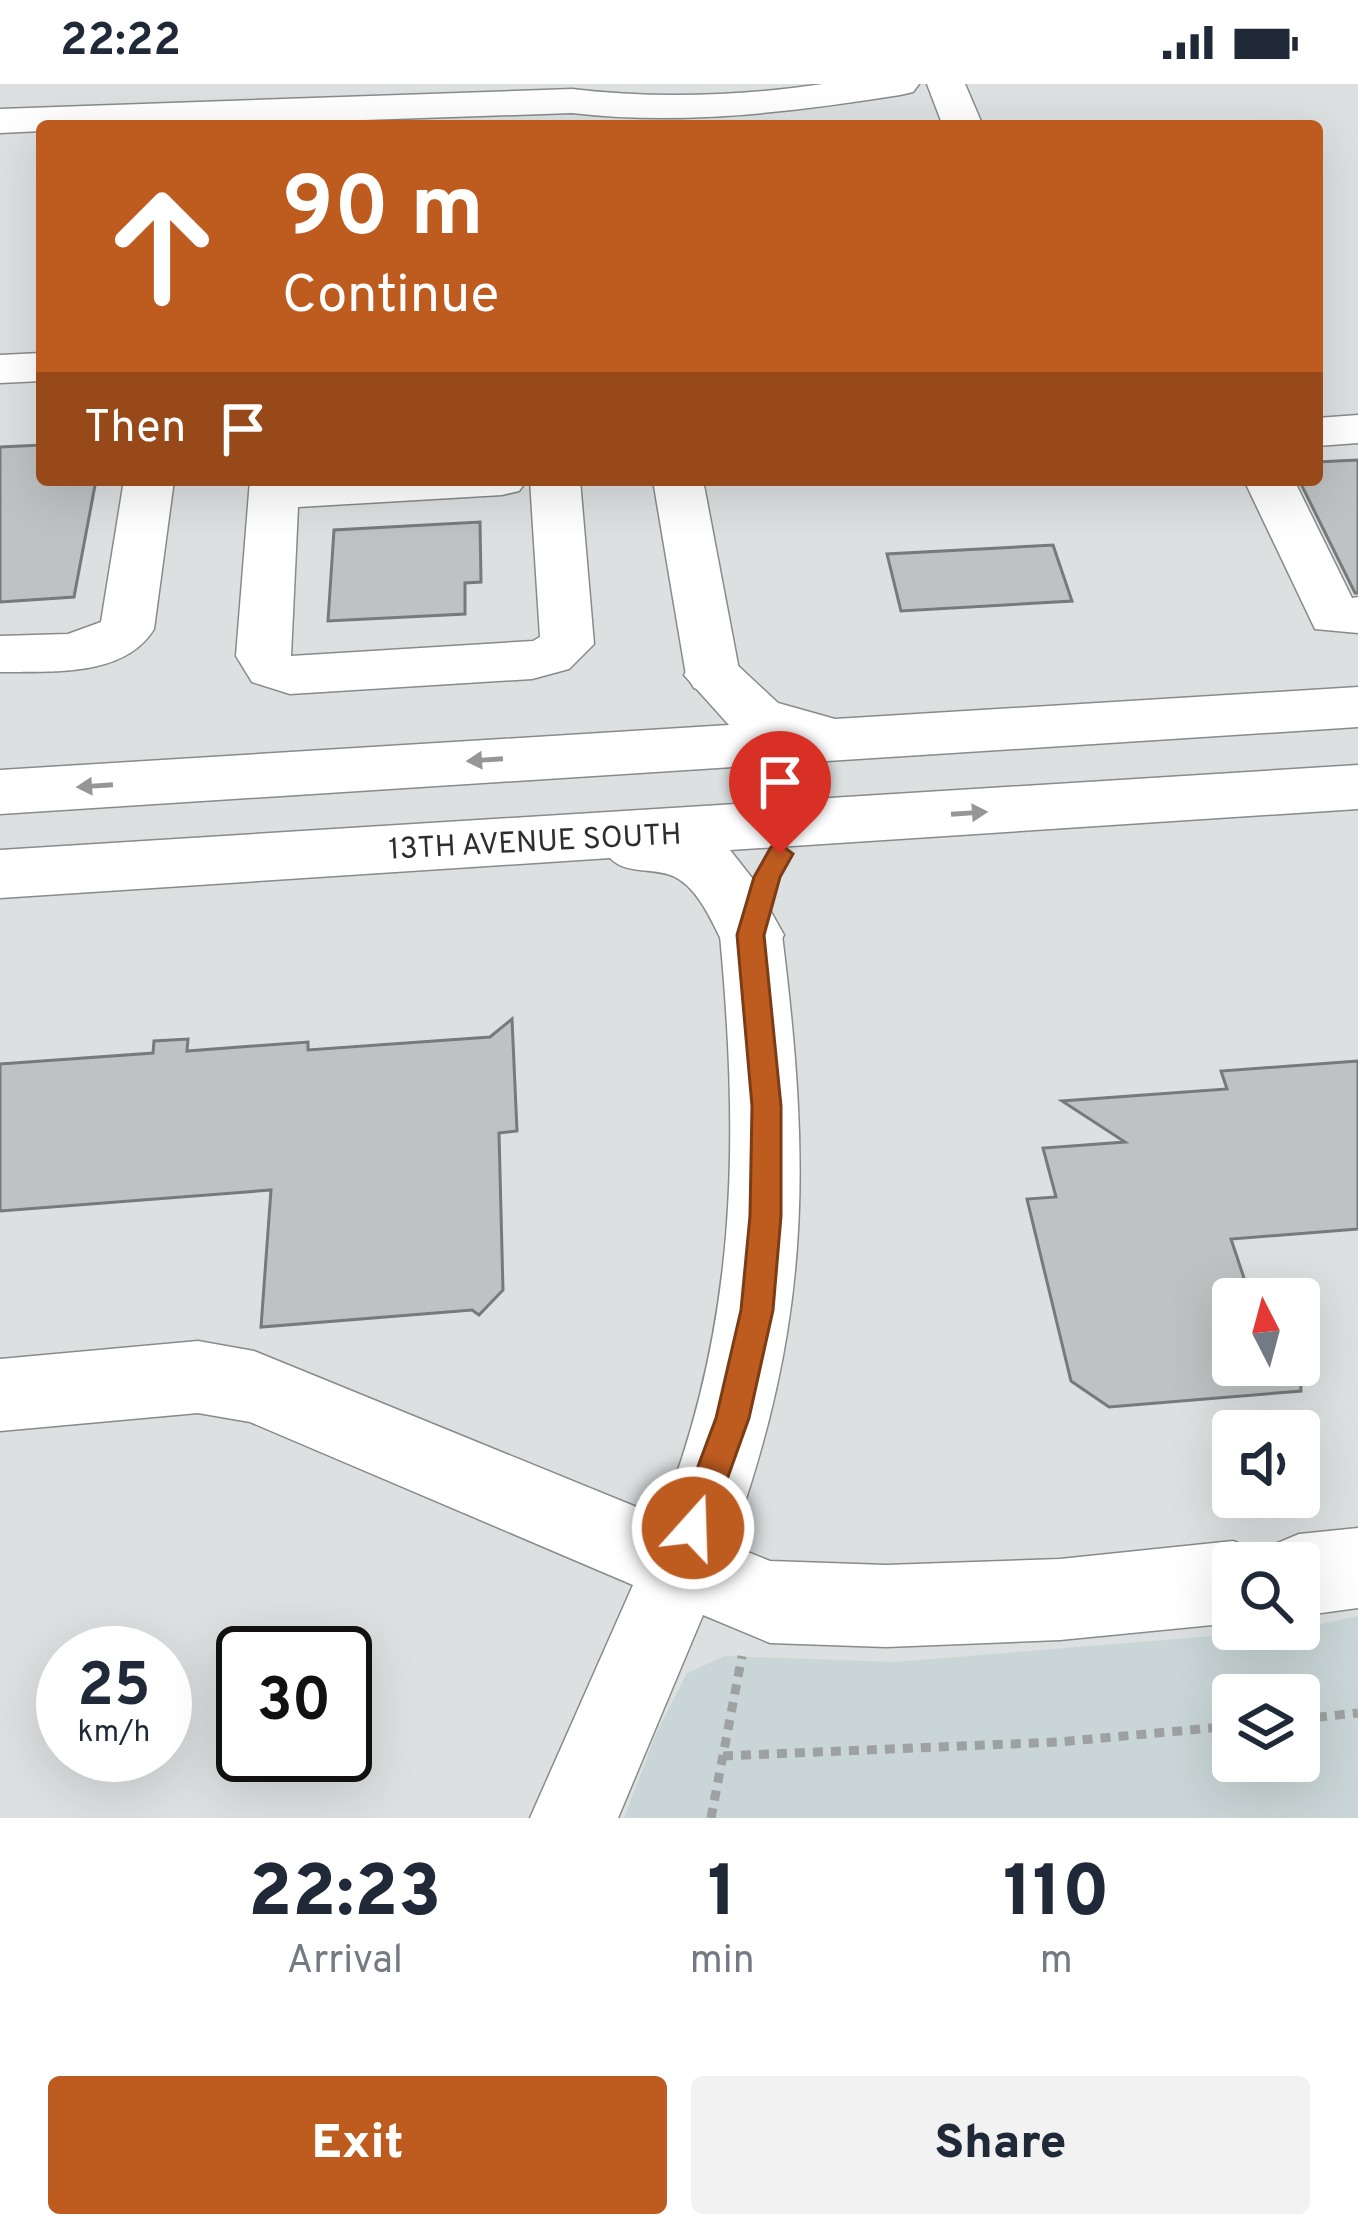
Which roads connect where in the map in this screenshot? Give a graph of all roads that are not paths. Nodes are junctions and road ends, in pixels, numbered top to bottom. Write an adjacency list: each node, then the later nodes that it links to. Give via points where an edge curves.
1 (12, 84): 8 (street)
2 (643, 84): 6 (street)
3 (900, 84): 5 (street)
4 (946, 84): 7 (street)
5 (834, 86): 6 (street, via 772,103)
6 (572, 101): 8 (street)
7 (961, 120)
8 (0, 121)
9 (36, 367): 10 (street)
10 (0, 369)
11 (1358, 429): 12 (street)
12 (1323, 432)
13 (1358, 453): 14 (street)
14 (1323, 455)
15 (148, 486): 21 (street, via 127,629 115,642 84,649)
16 (274, 486): 17 (street, via 263,656 271,669 290,675 532,660 567,644)
17 (555, 486)
18 (679, 486): 23 (street)
19 (1272, 486): 20 (street, via 1334,616)
20 (1358, 615)
21 (0, 654)
22 (1358, 707): 24 (main road)
23 (724, 708): 24 (main road, via 846,740); 26 (main road, one-way to 26, via 601,752); 29 (main road, via 690,778 664,788 354,812)
24 (1228, 716): 28 (main road, via 1053,764 814,780 746,808)
25 (1358, 787): 27 (main road, 13TH AVENUE SOUTH, one-way to 25)
26 (0, 792)
27 (852, 820): 28 (main road, 13TH AVENUE SOUTH); 31 (main road, via 780,854)
28 (720, 848): 29 (main road, 13TH AVENUE SOUTH, via 530,841); 31 (main road)
29 (204, 861): 30 (main road, 13TH AVENUE SOUTH)
30 (0, 874)
31 (751, 935): 33 (street, via 766,1106 757,1310 732,1418)
32 (0, 1395): 33 (street, via 199,1377 254,1387)
33 (680, 1565): 36 (street, via 770,1602 843,1607); 37 (street)
34 (1358, 1568): 35 (street)
35 (1320, 1573)
36 (1212, 1584)
37 (574, 1818)

